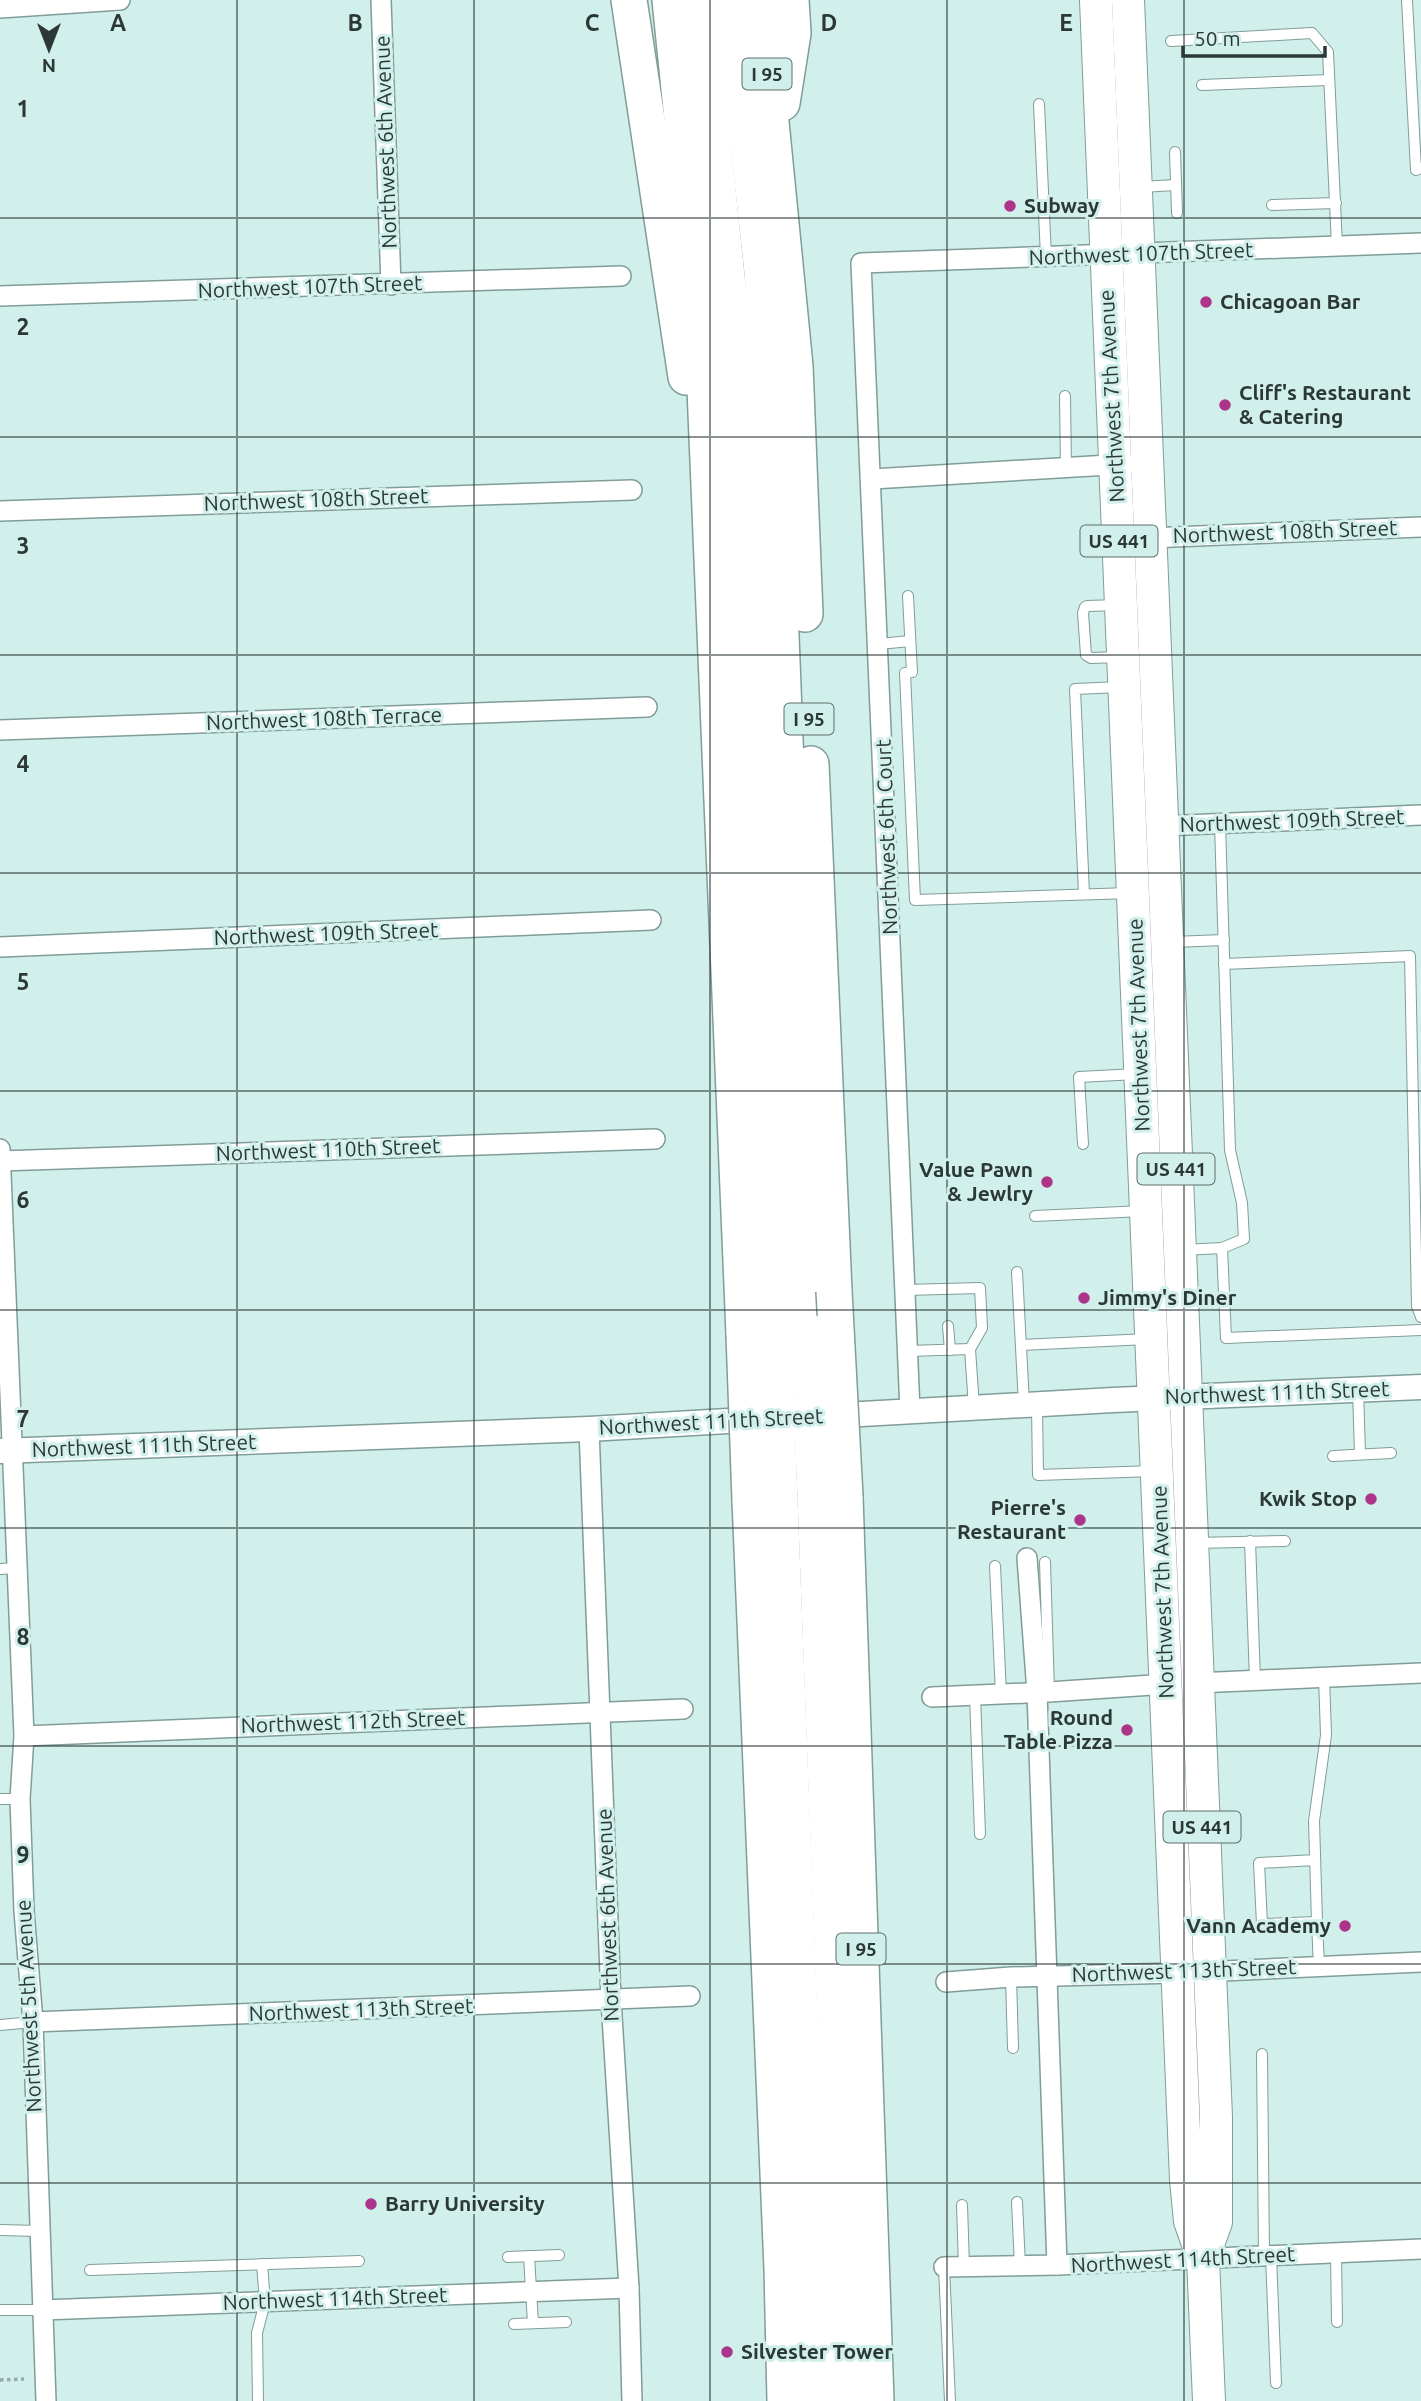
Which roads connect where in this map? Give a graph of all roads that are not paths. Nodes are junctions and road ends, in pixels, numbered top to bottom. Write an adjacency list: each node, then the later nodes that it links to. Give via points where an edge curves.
1 (120, 0): 12 (street)
2 (381, 0): 32 (street, Northwest 6th Avenue)
3 (629, 0): 42 (highway)
4 (670, 0): 42 (highway, via 702,316)
5 (698, 0): 76 (highway, via 738,381)
6 (732, 0): 94 (highway, bridge, via 762,272 773,427 808,1331)
7 (759, 0): 17 (highway, I 95)
8 (791, 0): 17 (highway, via 793,33)
9 (1096, 0): 28 (main road, Northwest 7th Avenue / US 441)
10 (1128, 0): 21 (main road, Northwest 7th Avenue / US 441)
11 (1407, 0): 19 (lane, via 1416,170)
12 (0, 8)
13 (1171, 41): 14 (lane, via 1312,33 1328,52)
14 (1329, 80): 15 (lane); 22 (lane)
15 (1202, 85)
16 (1040, 104): 29 (lane)
17 (775, 148): 94 (highway, I 95, bridge, via 795,366 834,1291)
18 (1175, 152): 20 (lane)
19 (1421, 168)
20 (1176, 185): 21 (lane); 24 (lane)
21 (1135, 187): 27 (main road, Northwest 7th Avenue / US 441)
22 (1336, 203): 23 (lane); 26 (lane)
23 (1272, 205)
24 (1177, 213)
25 (1421, 243): 26 (street, Northwest 107th Street)
26 (1337, 246): 27 (street, Northwest 107th Street)
27 (1138, 254): 28 (street, Northwest 107th Street); 35 (main road, Northwest 7th Avenue / US 441)
28 (1106, 255): 29 (street, Northwest 107th Street); 35 (main road, Northwest 7th Avenue / US 441)
29 (1046, 258): 30 (street, Northwest 107th Street)
30 (861, 263): 37 (street, Northwest 6th Court)
31 (621, 276): 32 (street, Northwest 107th Street)
32 (391, 285): 33 (street, Northwest 107th Street)
33 (0, 296)
34 (1065, 396): 36 (lane)
35 (1131, 463): 36 (street); 41 (main road, Northwest 7th Avenue / US 441); 46 (main road, Northwest 7th Avenue / US 441, via 1122,604)
36 (1066, 468): 37 (street)
37 (872, 479): 45 (street, Northwest 6th Court)
38 (632, 490): 39 (street, Northwest 108th Street)
39 (0, 511)
40 (1421, 527): 41 (street, Northwest 108th Street)
41 (1149, 538): 51 (main road, Northwest 7th Avenue / US 441)
42 (713, 543): 76 (highway)
43 (908, 596): 44 (lane)
44 (910, 641): 45 (lane); 53 (lane, via 912,672 905,673 915,900)
45 (879, 644): 71 (street, Northwest 6th Court)
46 (1125, 672): 51 (main road, via 1141,738 1144,795); 52 (main road, Northwest 7th Avenue / US 441); 53 (lane, via 1075,689)
47 (647, 707): 48 (street, Northwest 108th Terrace)
48 (0, 730)
49 (1421, 815): 50 (street, Northwest 109th Street)
50 (1220, 824): 51 (street, Northwest 109th Street); 55 (lane)
51 (1162, 826): 56 (main road, Northwest 7th Avenue / US 441)
52 (1134, 893): 53 (lane); 59 (main road, via 1154,932 1157,978); 60 (main road, Northwest 7th Avenue / US 441)
53 (1084, 894)
54 (651, 920): 57 (street, Northwest 109th Street)
55 (1224, 940): 56 (lane); 58 (lane)
56 (1167, 942): 59 (main road, Northwest 7th Avenue / US 441)
57 (0, 947)
58 (1224, 964): 67 (lane, via 1230,1150 1242,1203 1244,1239); 73 (lane, via 1410,956 1417,1306)
59 (1171, 1036): 68 (main road, Northwest 7th Avenue / US 441)
60 (1141, 1074): 62 (lane, via 1079,1077); 65 (main road, Northwest 7th Avenue / US 441)
61 (655, 1139): 64 (street, Northwest 110th Street)
62 (1083, 1144)
63 (0, 1149): 64 (street, Northwest 5th Avenue)
64 (0, 1161): 89 (street, Northwest 5th Avenue)
65 (1147, 1211): 66 (lane); 77 (main road, Northwest 7th Avenue / US 441)
66 (1035, 1216)
67 (1222, 1248): 68 (lane); 75 (lane, via 1226,1338)
68 (1179, 1250): 84 (main road, Northwest 7th Avenue / US 441)
69 (1017, 1272): 78 (lane)
70 (945, 1289): 71 (lane); 72 (lane); 79 (lane, via 980,1287 982,1328)
71 (905, 1290): 81 (street, Northwest 6th Court)
72 (946, 1302)
73 (1421, 1317)
74 (948, 1326): 80 (lane)
75 (1421, 1330)
76 (759, 1333): 95 (highway, bridge)
77 (1152, 1339): 78 (lane); 84 (main road, Northwest 7th Avenue / US 441)
78 (1021, 1345): 85 (lane)
79 (970, 1349): 80 (lane); 86 (lane)
80 (950, 1350): 81 (lane)
81 (908, 1351): 87 (street, Northwest 6th Court)
82 (1421, 1387): 83 (street, Northwest 111th Street)
83 (1357, 1389): 84 (street, Northwest 111th Street); 91 (lane)
84 (1170, 1397): 85 (street, Northwest 111th Street); 93 (main road, Northwest 7th Avenue / US 441); 98 (main road, Northwest 7th Avenue / US 441)
85 (1031, 1405): 86 (street, Northwest 111th Street); 93 (lane, via 1038,1475)
86 (974, 1408): 87 (street, Northwest 111th Street)
87 (910, 1411): 88 (street, Northwest 111th Street)
88 (589, 1429): 89 (street, Northwest 111th Street); 111 (street, Northwest 6th Avenue)
89 (6, 1451): 101 (street, Northwest 5th Avenue)
90 (1391, 1453): 91 (lane)
91 (1360, 1454): 92 (lane)
92 (1333, 1456)
93 (1158, 1471): 105 (main road, Northwest 7th Avenue / US 441)
94 (830, 1497): 163 (highway); 164 (highway, I 95)
95 (765, 1500): 161 (highway); 162 (highway)
96 (1250, 1541): 97 (lane); 98 (lane); 104 (lane)
97 (1285, 1541)
98 (1191, 1543): 105 (main road, Northwest 7th Avenue / US 441)
99 (1036, 1560): 106 (street)
100 (995, 1566): 107 (lane)
101 (8, 1569): 112 (street, Northwest 5th Avenue)
102 (1421, 1673): 103 (street)
103 (1324, 1677): 104 (street); 116 (lane, via 1326,1735 1314,1821)
104 (1255, 1680): 105 (street)
105 (1182, 1684): 106 (street); 120 (main road, Northwest 7th Avenue / US 441, via 1186,1777 1202,1817); 121 (main road, Northwest 7th Avenue / US 441)
106 (1043, 1692): 107 (street); 122 (street)
107 (1001, 1694): 108 (street)
108 (975, 1695): 109 (street); 115 (lane)
109 (932, 1697)
110 (682, 1709): 111 (street, Northwest 112th Street)
111 (600, 1712): 112 (street, Northwest 112th Street); 126 (street, Northwest 6th Avenue)
112 (24, 1736): 114 (street, Northwest 5th Avenue)
113 (0, 1799): 114 (lane)
114 (20, 1800): 127 (street, Northwest 5th Avenue)
115 (980, 1834)
116 (1315, 1860): 117 (lane); 117 (lane, via 1259,1863 1262,1924)
117 (1317, 1922): 119 (lane)
118 (1421, 1962): 119 (street, Northwest 113th Street)
119 (1319, 1967): 120 (street, Northwest 113th Street)
120 (1209, 1972): 121 (street, Northwest 113th Street); 141 (main road, Northwest 7th Avenue / US 441, via 1216,2222)
121 (1178, 1973): 122 (street, Northwest 113th Street); 141 (main road, Northwest 7th Avenue / US 441, via 1187,2193 1190,2221)
122 (1047, 1976): 123 (street, Northwest 113th Street); 144 (street)
123 (1012, 1977): 124 (street, Northwest 113th Street); 129 (lane)
124 (946, 1982)
125 (690, 1996): 126 (street, Northwest 113th Street)
126 (611, 2000): 127 (street, Northwest 113th Street); 148 (street, Northwest 6th Avenue)
127 (33, 2022): 128 (lane); 134 (street, Northwest 5th Avenue)
128 (0, 2025)
129 (1013, 2048)
130 (1262, 2054): 139 (lane)
131 (1017, 2202): 145 (lane)
132 (962, 2205): 146 (lane)
133 (0, 2230): 134 (lane)
134 (39, 2231): 152 (street, Northwest 5th Avenue)
135 (1421, 2249): 136 (street, Northwest 114th Street)
136 (1336, 2253): 139 (street, Northwest 114th Street); 154 (lane)
137 (559, 2255): 138 (lane)
138 (529, 2256): 140 (lane); 149 (lane)
139 (1268, 2256): 141 (street, Northwest 114th Street); 157 (lane)
140 (508, 2257)
141 (1203, 2258): 144 (street, Northwest 114th Street); 166 (main road, Northwest 7th Avenue / US 441)
142 (359, 2261): 143 (lane)
143 (262, 2264): 147 (lane); 150 (lane)
144 (1057, 2265): 145 (street, Northwest 114th Street)
145 (1020, 2266): 146 (street, Northwest 114th Street)
146 (954, 2267): 165 (lane)
147 (90, 2270)
148 (629, 2288): 149 (street, Northwest 114th Street); 160 (street, Northwest 6th Avenue)
149 (531, 2292): 150 (street, Northwest 114th Street); 155 (lane)
150 (265, 2302): 152 (street, Northwest 114th Street); 159 (lane, via 257,2333)
151 (0, 2310): 152 (lane)
152 (42, 2310): 158 (street, Northwest 5th Avenue)
153 (566, 2322): 155 (lane)
154 (1337, 2322)
155 (533, 2323): 156 (lane)
156 (514, 2324)
157 (1276, 2384)
158 (46, 2401)
159 (258, 2401)
160 (632, 2401)
161 (785, 2401)
162 (815, 2401)
163 (849, 2401)
164 (876, 2401)
165 (950, 2401)
166 (1209, 2401)

